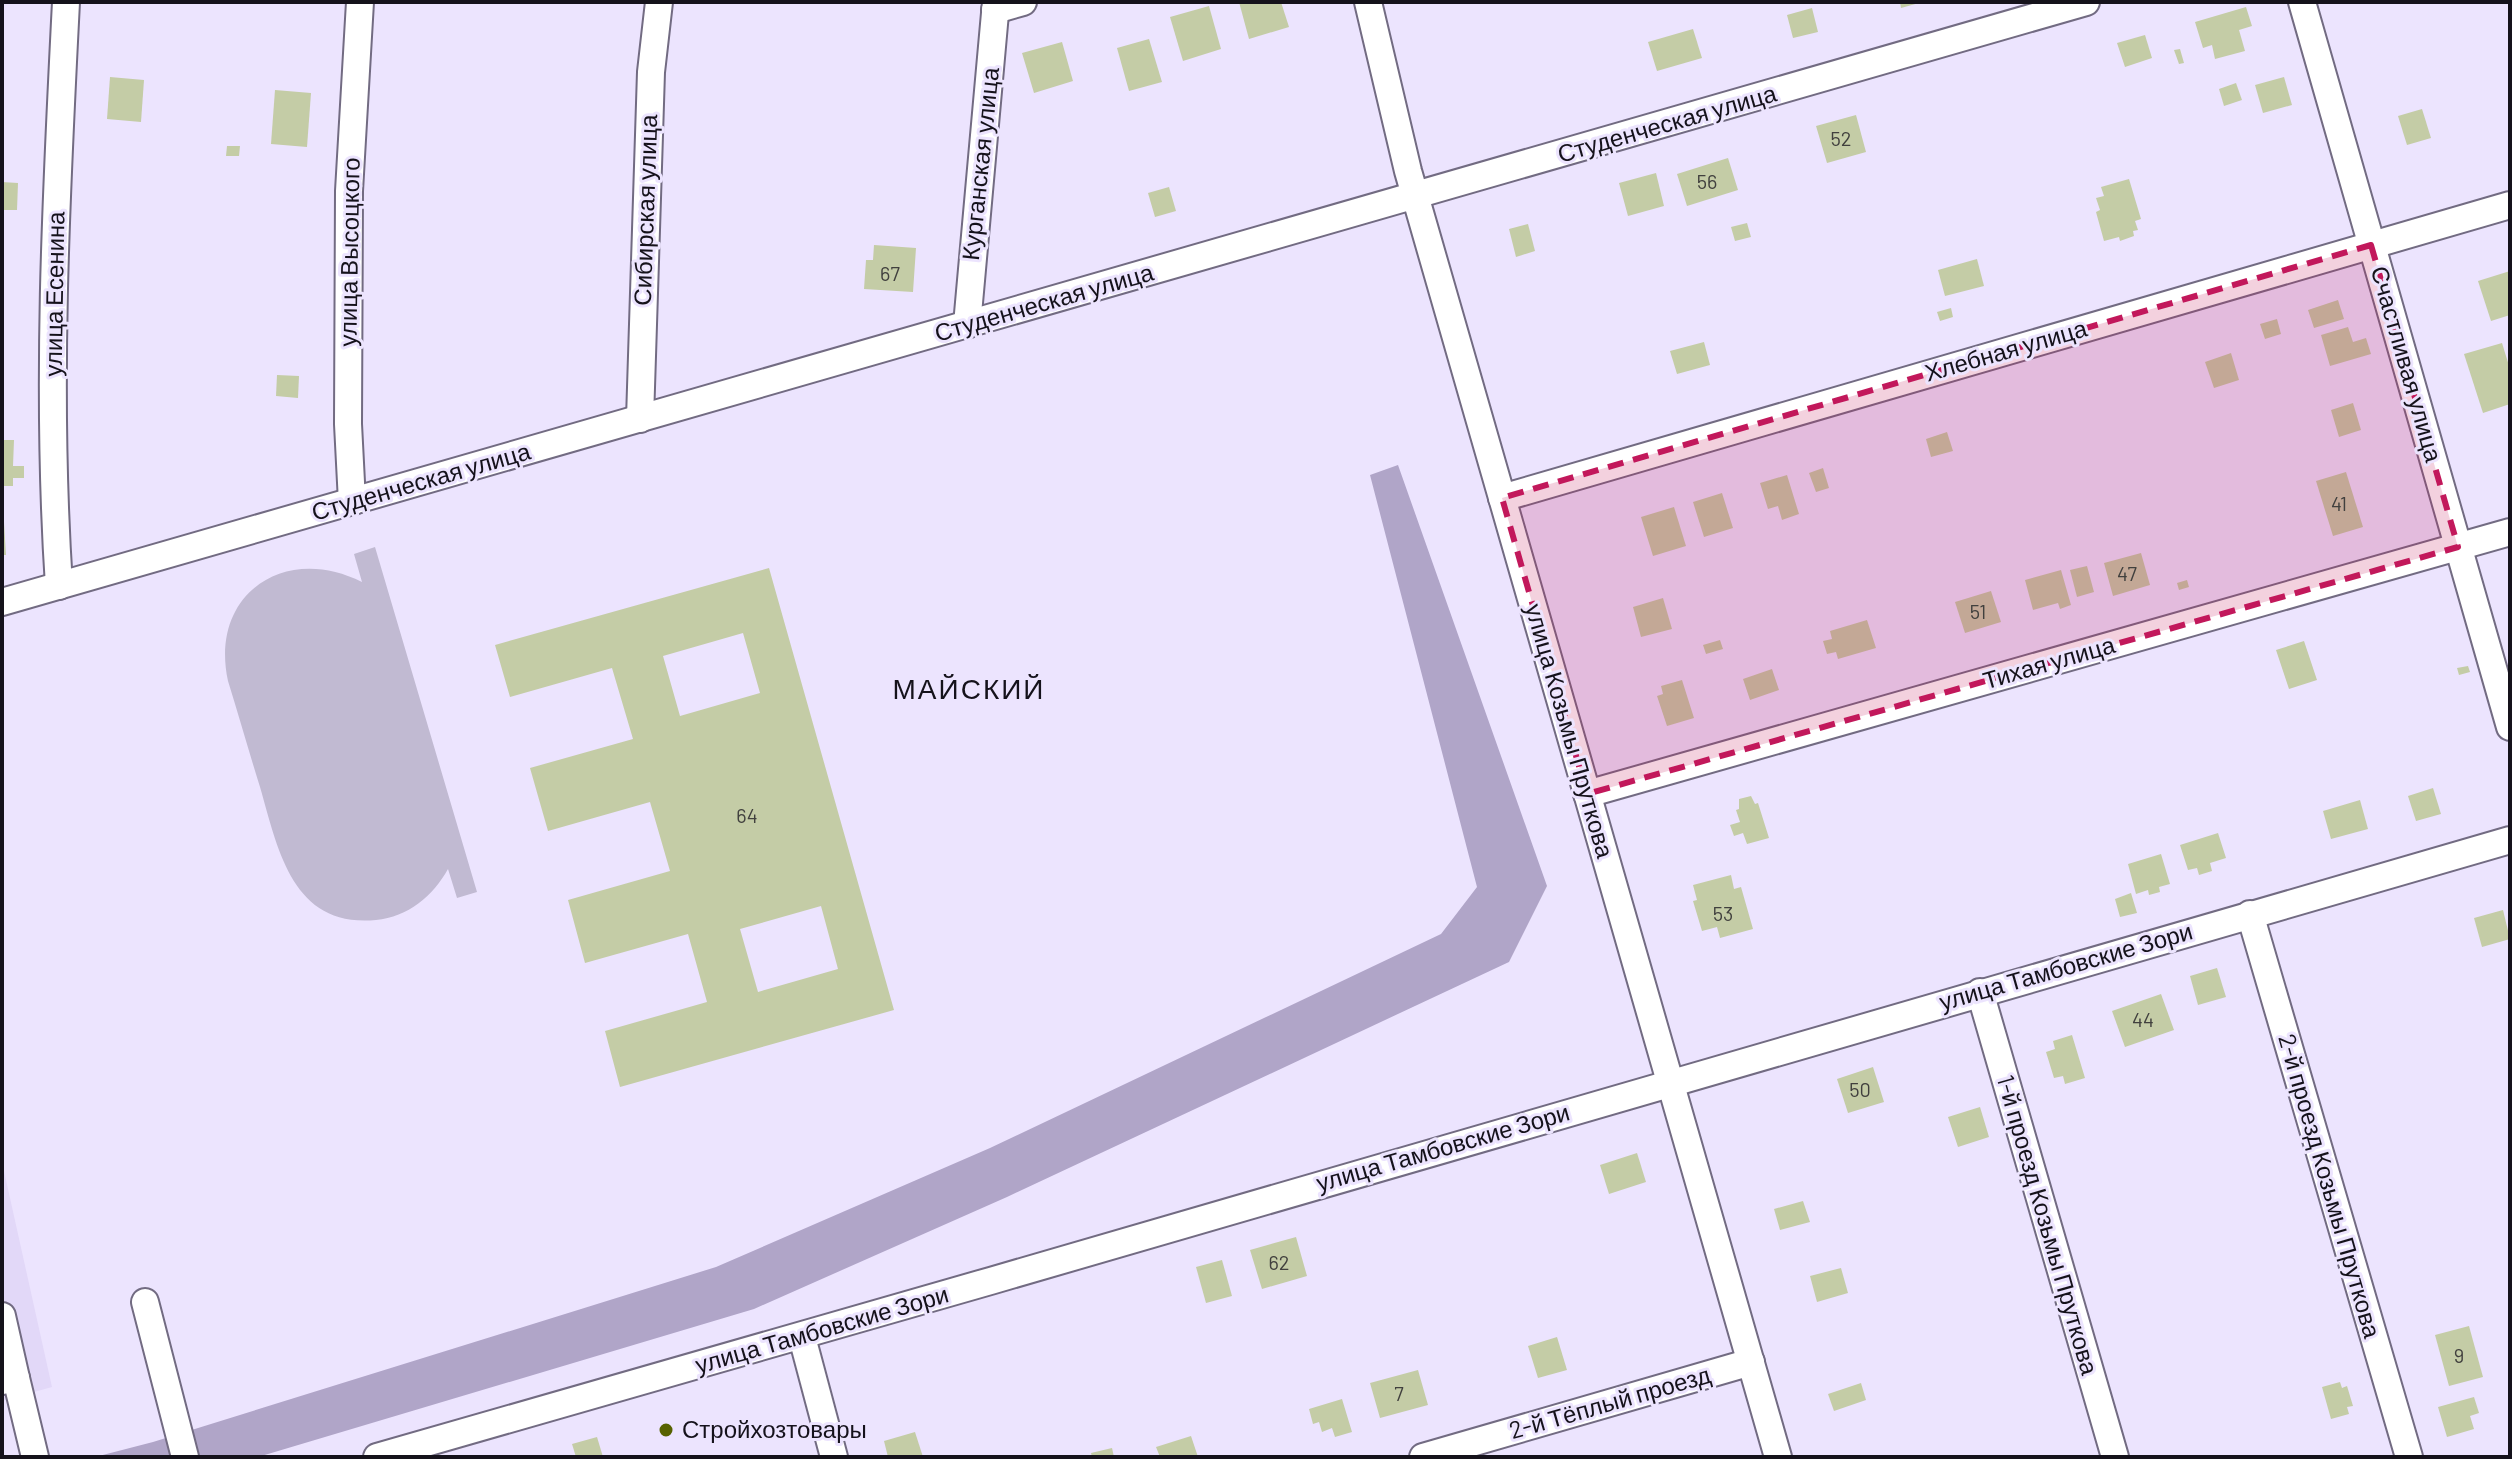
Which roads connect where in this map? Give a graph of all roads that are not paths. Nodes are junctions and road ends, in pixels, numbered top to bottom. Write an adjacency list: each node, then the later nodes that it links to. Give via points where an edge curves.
1 (66, 2): 18 (street, улица Есенина, via 53,266)
2 (360, 2): 15 (street, улица Высоцкого, via 349,191)
3 (659, 2): 13 (street, Сибирская улица, via 651,72)
4 (1023, 2): 8 (street)
5 (1368, 2): 9 (street, улица Козьмы Пруткова)
6 (2086, 2): 9 (street, Студенческая улица)
7 (2302, 2): 11 (street, Счастливая улица)
8 (995, 6): 12 (street, Курганская улица)
9 (1415, 197): 12 (street, Студенческая улица); 14 (street, улица Козьмы Пруткова)
10 (2510, 205): 11 (street, Хлебная улица)
11 (2371, 245): 14 (street, Хлебная улица); 17 (street, Счастливая улица)
12 (967, 325): 13 (street, Студенческая улица)
13 (640, 419): 15 (street, Студенческая улица)
14 (1502, 498): 21 (street, улица Козьмы Пруткова)
15 (352, 502): 18 (street, Студенческая улица)
16 (2510, 532): 17 (street, Тихая улица)
17 (2458, 547): 20 (street, Счастливая улица); 21 (street, Тихая улица)
18 (59, 586): 19 (street, Студенческая улица)
19 (2, 602)
20 (2510, 727)
21 (1587, 794): 25 (street, улица Козьмы Пруткова)
22 (2510, 840): 23 (street, улица Тамбовские Зори)
23 (2250, 914): 24 (street, улица Тамбовские Зори); 38 (street, 2-й проезд Козьмы Пруткова)
24 (1980, 992): 25 (street, улица Тамбовские Зори); 37 (street, 1-й проезд Козьмы Пруткова)
25 (1670, 1082): 28 (street, улица Тамбовские Зори); 29 (street, улица Козьмы Пруткова)
26 (145, 1302): 32 (street)
27 (2, 1316): 30 (street)
28 (802, 1337): 33 (street, улица Тамбовские Зори); 34 (street)
29 (1751, 1362): 35 (street, 2-й Тёплый проезд); 36 (street, улица Козьмы Пруткова)
30 (9, 1379): 31 (street)
31 (35, 1457)
32 (185, 1457)
33 (377, 1457)
34 (834, 1457)
35 (1423, 1457)
36 (1778, 1457)
37 (2115, 1457)
38 (2409, 1457)

